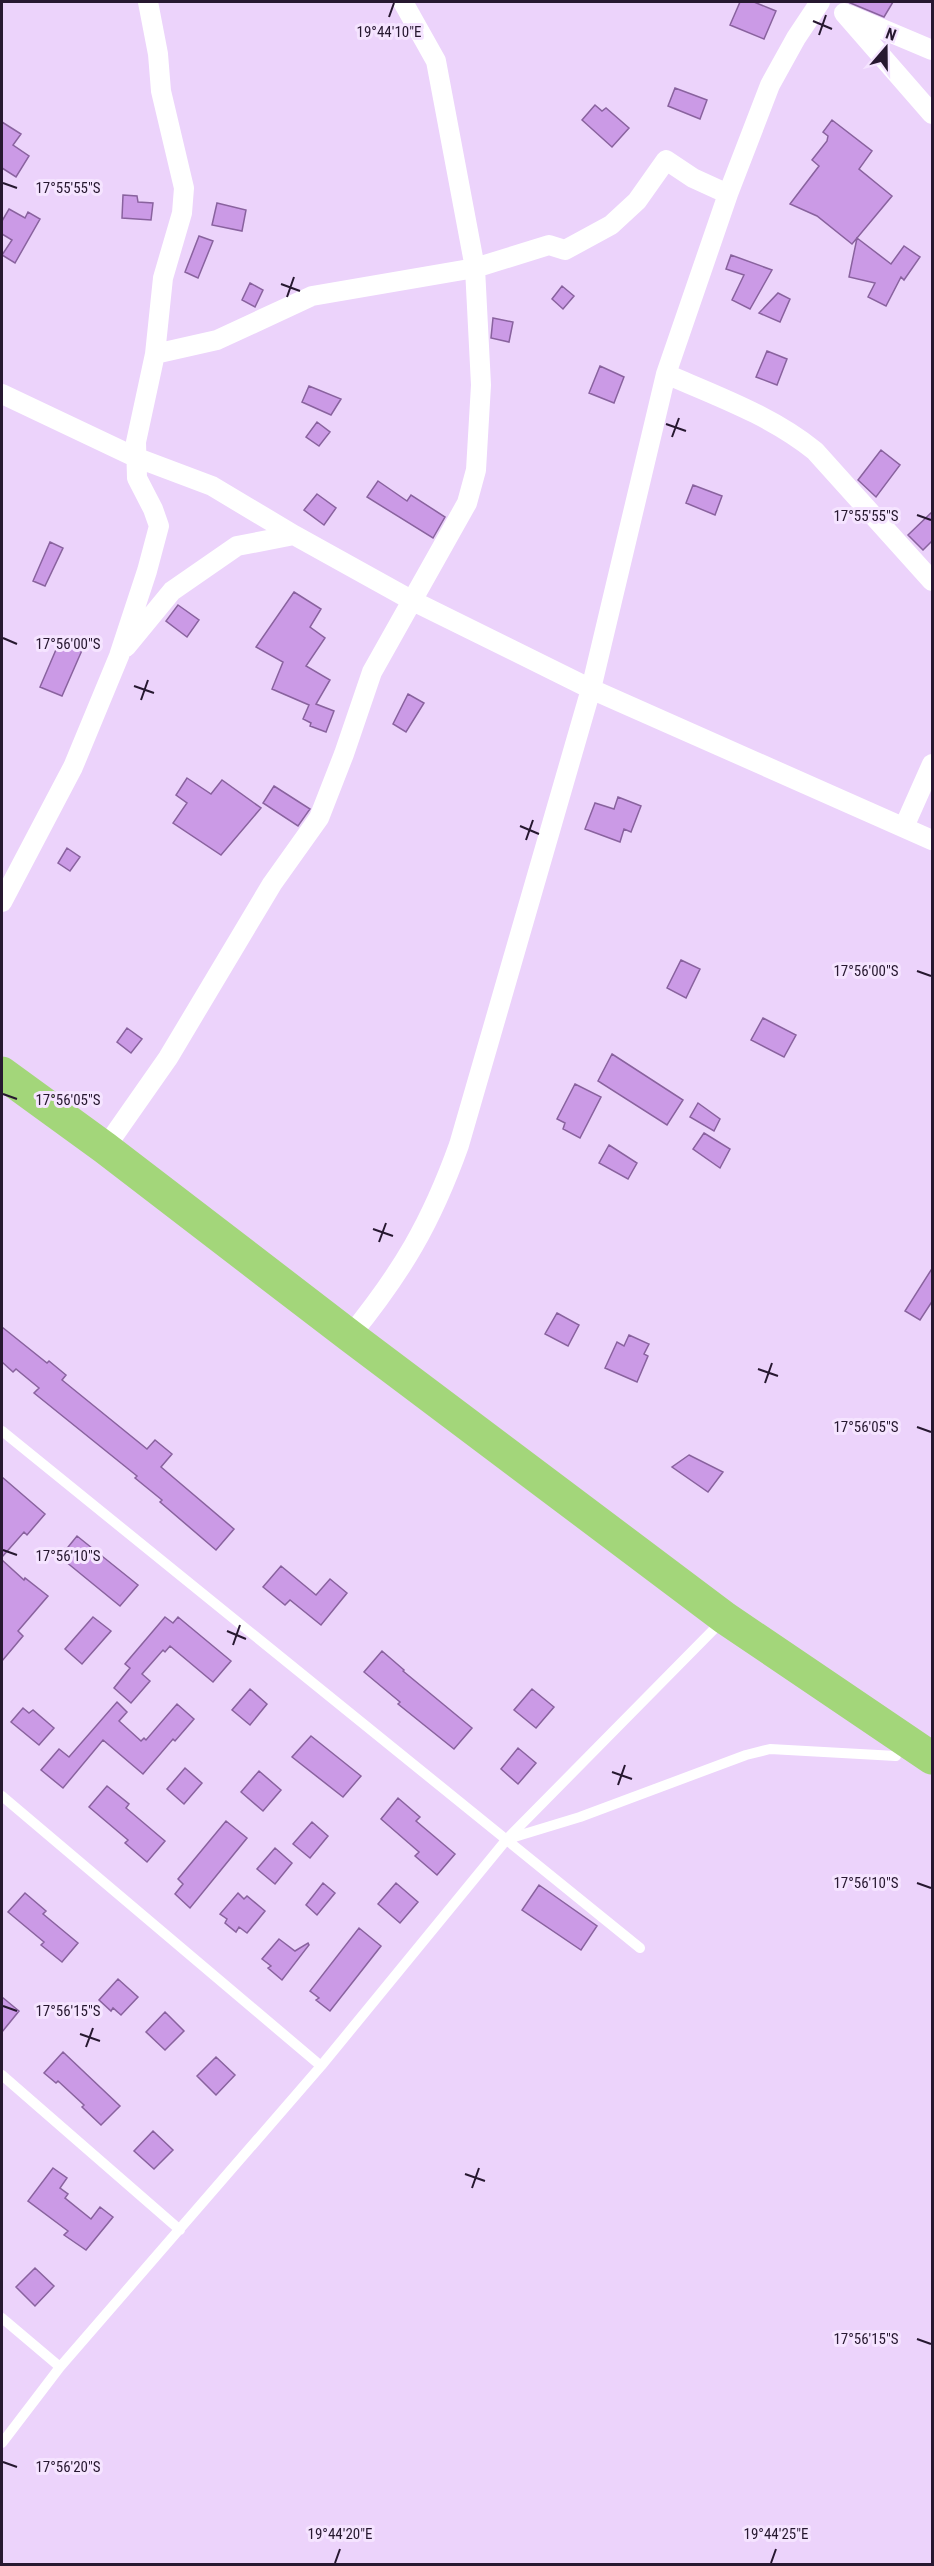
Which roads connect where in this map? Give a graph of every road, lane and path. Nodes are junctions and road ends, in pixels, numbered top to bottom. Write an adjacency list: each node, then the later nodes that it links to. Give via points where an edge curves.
1 (148, 2): 9 (street, via 161,91 184,195 163,278)
2 (403, 2): 8 (street, via 436,62)
3 (820, 2): 7 (street, via 770,85)
4 (839, 7): 5 (street); 6 (street)
5 (933, 50)
6 (933, 114)
7 (728, 194): 8 (street, via 666,160 637,201 611,225 565,250 549,245); 10 (street)
8 (475, 268): 9 (street, via 312,296 217,340); 15 (street, via 481,384 476,470 467,503)
9 (155, 354): 12 (street)
10 (666, 374): 14 (street, via 735,404 803,441); 17 (street)
11 (2, 394): 12 (street)
12 (135, 457): 13 (street, via 212,486); 16 (street, via 138,478 159,526)
13 (294, 534): 15 (street); 16 (street, via 237,546 172,591)
14 (933, 581)
15 (413, 601): 17 (street); 23 (street, via 372,672 319,818 272,884 168,1058)
16 (118, 656): 21 (street, via 73,767)
17 (591, 689): 19 (street); 24 (street, via 443,1189 411,1254)
18 (933, 764): 19 (street)
19 (904, 827): 20 (street)
20 (933, 840)
21 (2, 902)
22 (2, 1073): 23 (highway)
23 (105, 1148): 24 (highway)
24 (350, 1336): 26 (highway)
25 (2, 1431): 31 (lane)
26 (725, 1618): 27 (highway, via 810,1692); 28 (highway); 31 (lane)
27 (896, 1756): 29 (highway); 31 (lane, via 770,1749)
28 (933, 1758)
29 (933, 1782)
30 (2, 1796): 33 (lane)
31 (507, 1839): 32 (lane); 33 (lane)
32 (640, 1948)
33 (321, 2066): 35 (lane)
34 (2, 2074): 35 (lane)
35 (180, 2230): 37 (lane)
36 (2, 2318): 37 (lane)
37 (60, 2367): 38 (lane)
38 (2, 2443)

